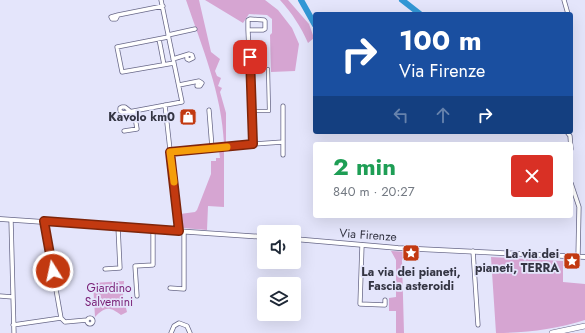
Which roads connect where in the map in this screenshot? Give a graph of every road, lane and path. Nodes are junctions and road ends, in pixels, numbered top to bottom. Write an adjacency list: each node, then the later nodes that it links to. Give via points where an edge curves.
1 (161, 0): 3 (street)
2 (564, 0): 4 (street)
3 (163, 6): 5 (street); 8 (street)
4 (567, 12)
5 (118, 15)
6 (195, 29): 8 (street)
7 (248, 30): 7 (street, via 248,20 265,21 264,30); 19 (street)
8 (168, 36): 9 (street); 11 (street)
9 (159, 39): 12 (street); 12 (street, via 117,47 122,72)
10 (187, 56): 11 (street)
11 (174, 61): 12 (street); 15 (street)
12 (164, 65)
13 (268, 69): 19 (street, via 269,111)
14 (198, 82): 15 (street)
15 (179, 85): 16 (street, via 182,102)
16 (165, 105): 20 (street, via 132,111 136,128); 24 (street)
17 (283, 106): 21 (street)
18 (209, 110): 23 (street)
19 (252, 111): 22 (street)
20 (124, 131)
21 (283, 142): 22 (street); 25 (street)
22 (253, 144): 23 (street)
23 (212, 148): 24 (street)
24 (170, 152): 32 (street)
25 (283, 155)
26 (573, 188): 37 (street, via 579,207)
27 (0, 219): 28 (street)
28 (11, 220): 29 (street); 43 (street)
29 (44, 221): 30 (street); 45 (street)
30 (118, 227): 31 (street); 39 (street, via 120,268)
31 (153, 229): 32 (street); 42 (street, via 153,265 135,266)
32 (182, 231): 33 (street); 40 (street, via 184,289)
33 (257, 236)
34 (301, 240): 35 (street, Via Firenze)
35 (362, 245): 36 (street, Via Firenze); 44 (street, via 360,304 385,307)
36 (473, 252): 37 (street, Via Firenze); 48 (street)
37 (578, 257): 38 (street, Via Firenze)
38 (585, 258)
39 (105, 269)
40 (170, 288)
41 (0, 296): 43 (street)
42 (137, 296)
43 (13, 297): 47 (street)
44 (385, 300)
45 (61, 318): 46 (street, via 65,322); 47 (street)
46 (87, 320)
47 (14, 325): 50 (street)
48 (478, 325)
49 (585, 326): 53 (main road)
50 (14, 333)
51 (171, 333): 52 (street, via 174,326 179,323 187,326)
52 (190, 333)
53 (552, 333)

